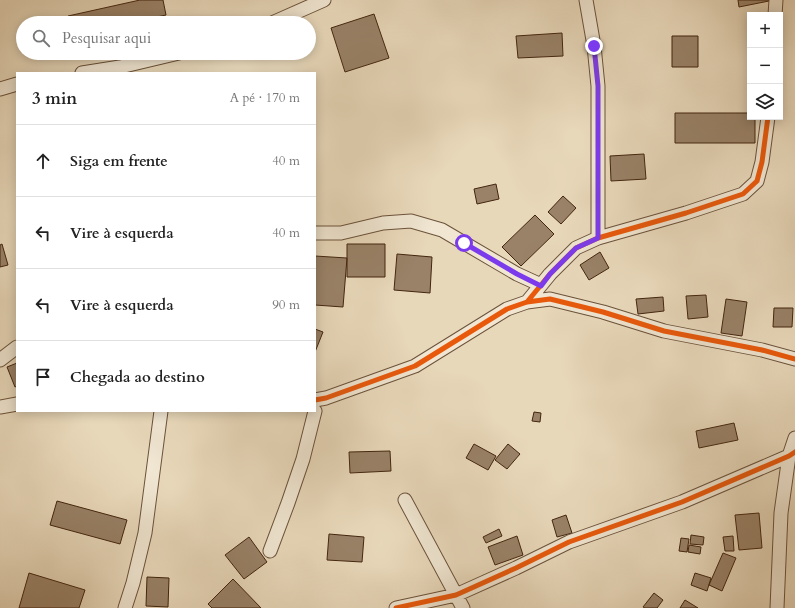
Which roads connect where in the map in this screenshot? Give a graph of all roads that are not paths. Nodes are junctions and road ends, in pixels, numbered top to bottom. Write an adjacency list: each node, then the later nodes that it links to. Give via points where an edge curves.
1 (324, 0): 5 (street)
2 (586, 0): 13 (street, via 598,86)
3 (776, 0): 4 (street)
4 (775, 12)
5 (288, 16)
6 (162, 60): 7 (street)
7 (147, 67): 8 (street, via 120,67)
8 (88, 72)
9 (16, 84): 10 (street)
10 (0, 88)
11 (768, 120): 13 (street, via 758,181 742,194)
12 (316, 233): 14 (street, via 341,233 383,223 412,221 442,230)
13 (598, 238): 14 (street, via 576,248)
14 (541, 286): 15 (street)
15 (528, 302): 17 (street, via 550,299 664,331); 20 (street, via 507,309 415,366 326,398)
16 (16, 348): 18 (street)
17 (795, 359)
18 (0, 360)
19 (16, 404): 21 (street)
20 (316, 405)
21 (0, 407)
22 (161, 412): 29 (street, via 145,533)
23 (314, 412): 27 (street, via 303,459)
24 (795, 438): 25 (street)
25 (792, 454): 28 (street, via 682,502 569,542); 32 (street, via 781,513)
26 (405, 500): 28 (street)
27 (270, 551)
28 (456, 595): 30 (street); 31 (street)
29 (125, 608)
30 (396, 608)
31 (463, 608)
32 (777, 608)

